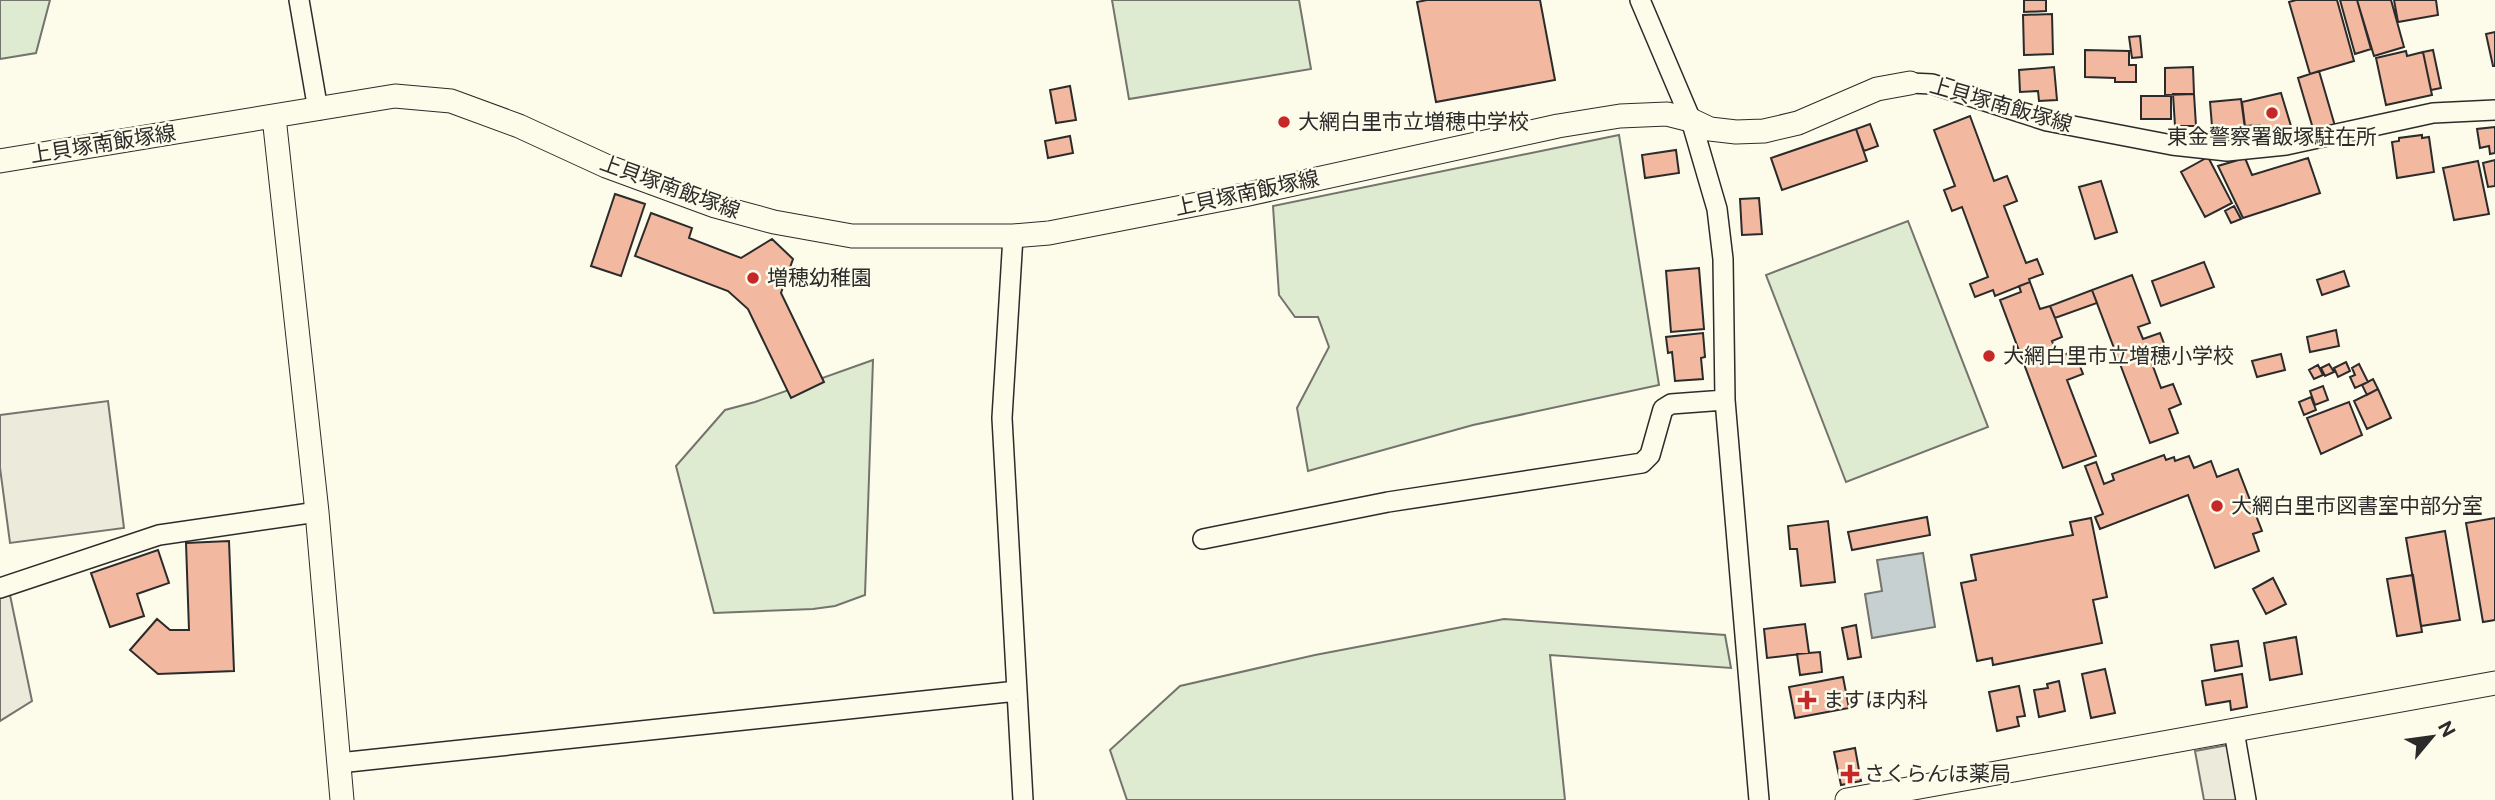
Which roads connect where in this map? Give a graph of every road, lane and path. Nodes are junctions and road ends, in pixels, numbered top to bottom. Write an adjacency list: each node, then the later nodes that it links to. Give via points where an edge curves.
1 (299, 0): 4 (street)
2 (1640, 0): 7 (street)
3 (1910, 82): 5 (street, 上貝塚南飯塚線, via 1932,83 2047,121 2227,151 2287,145 2433,113); 7 (street, 上貝塚南飯塚線, via 1877,89 1798,123 1764,131 1710,129)
4 (318, 110): 6 (street, 上貝塚南飯塚線); 9 (street, 上貝塚南飯塚線, via 395,96 451,101 508,121 618,171 774,222 852,236)
5 (2495, 110)
6 (274, 117): 8 (street, 上貝塚南飯塚線); 11 (street)
7 (1691, 120): 9 (street, 上貝塚南飯塚線, via 1667,114 1620,116 1558,126 1244,195); 10 (street, via 1717,209 1723,259)
8 (0, 160)
9 (1013, 236): 15 (street, via 1002,418)
10 (1725, 400): 12 (street, via 1671,404 1663,409 1650,456 1642,463 1401,500); 20 (street)
11 (317, 512): 13 (street, via 159,535); 17 (street)
12 (1203, 540)
13 (0, 588)
14 (2495, 683): 16 (street)
15 (1017, 691): 17 (street); 19 (street)
16 (2234, 731): 21 (street); 22 (street)
17 (339, 763): 18 (street)
18 (342, 800)
19 (1023, 800)
20 (1759, 800)
21 (1847, 800)
22 (2246, 800)

